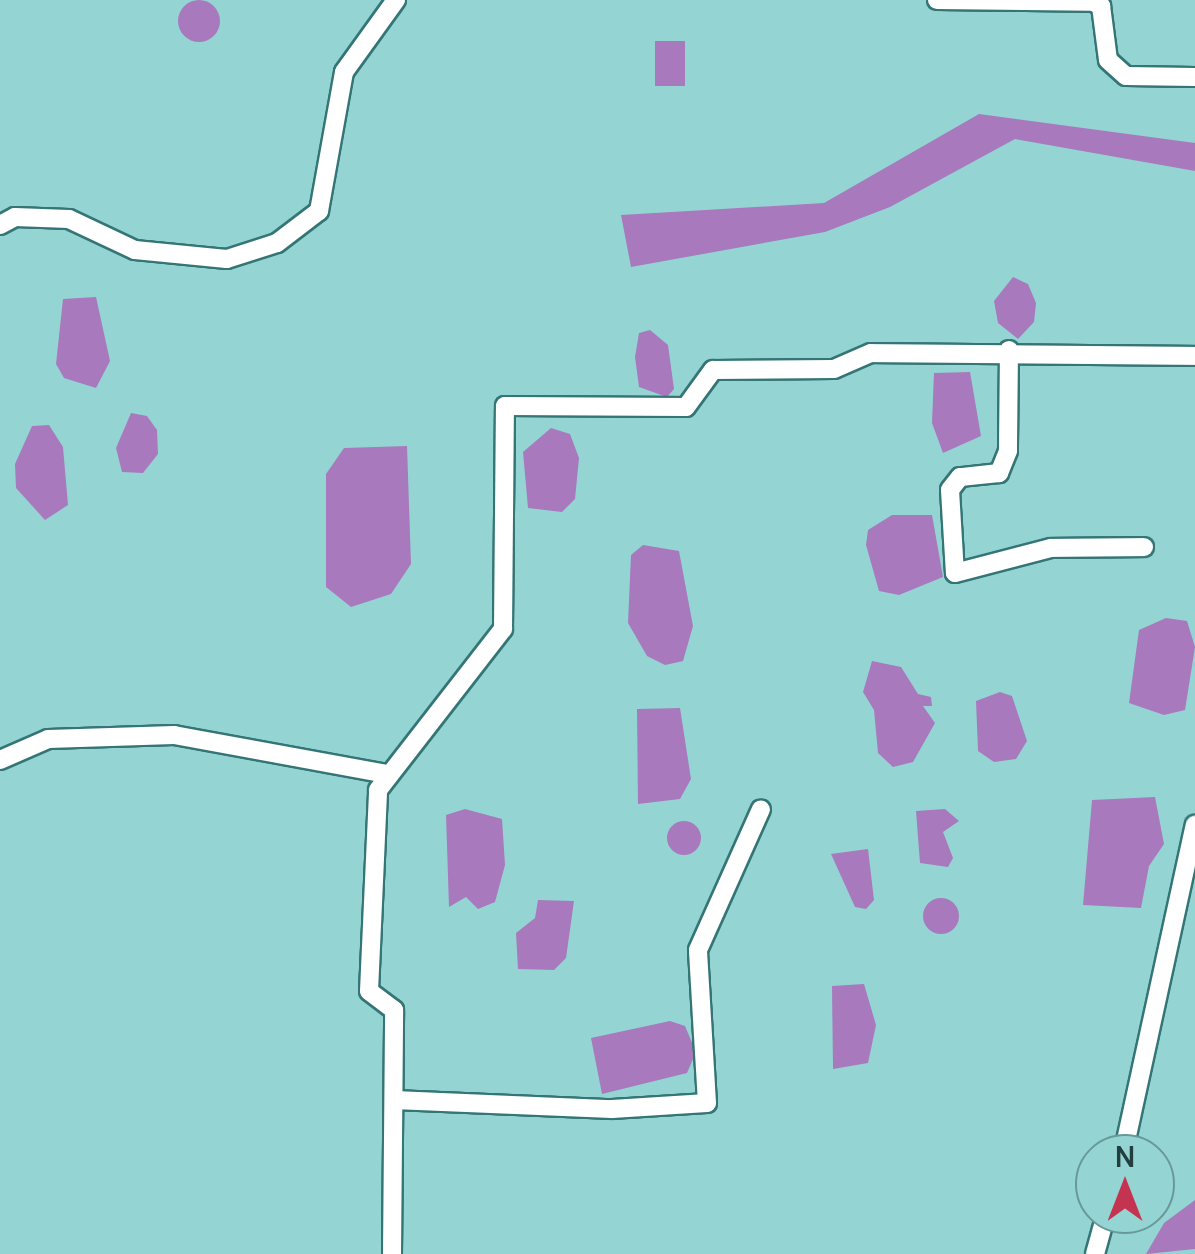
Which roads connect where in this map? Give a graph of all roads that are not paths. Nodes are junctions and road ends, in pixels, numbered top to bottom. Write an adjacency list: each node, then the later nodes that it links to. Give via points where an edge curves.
1 (396, 0): 5 (street, via 344,72 319,211 277,242 227,259 135,250 69,218 15,217)
2 (937, 0): 3 (street)
3 (1090, 1): 4 (street, via 1101,6 1108,60 1126,76)
4 (1195, 77)
5 (0, 225)
6 (1009, 350): 7 (street); 8 (street, via 1008,451 999,473 960,476 950,490 955,573 1050,548); 10 (street, via 871,353 834,370 795,374 714,370 686,407 505,406 503,629)
7 (1195, 356)
8 (1144, 547)
9 (0, 760): 10 (street, via 48,739 174,734)
10 (387, 774): 13 (street, via 378,790 369,991 394,1010)
11 (760, 809): 13 (street, via 698,950 707,1103 612,1109)
12 (1195, 825): 14 (street)
13 (394, 1100): 15 (street)
14 (1128, 1134)
15 (392, 1254)

